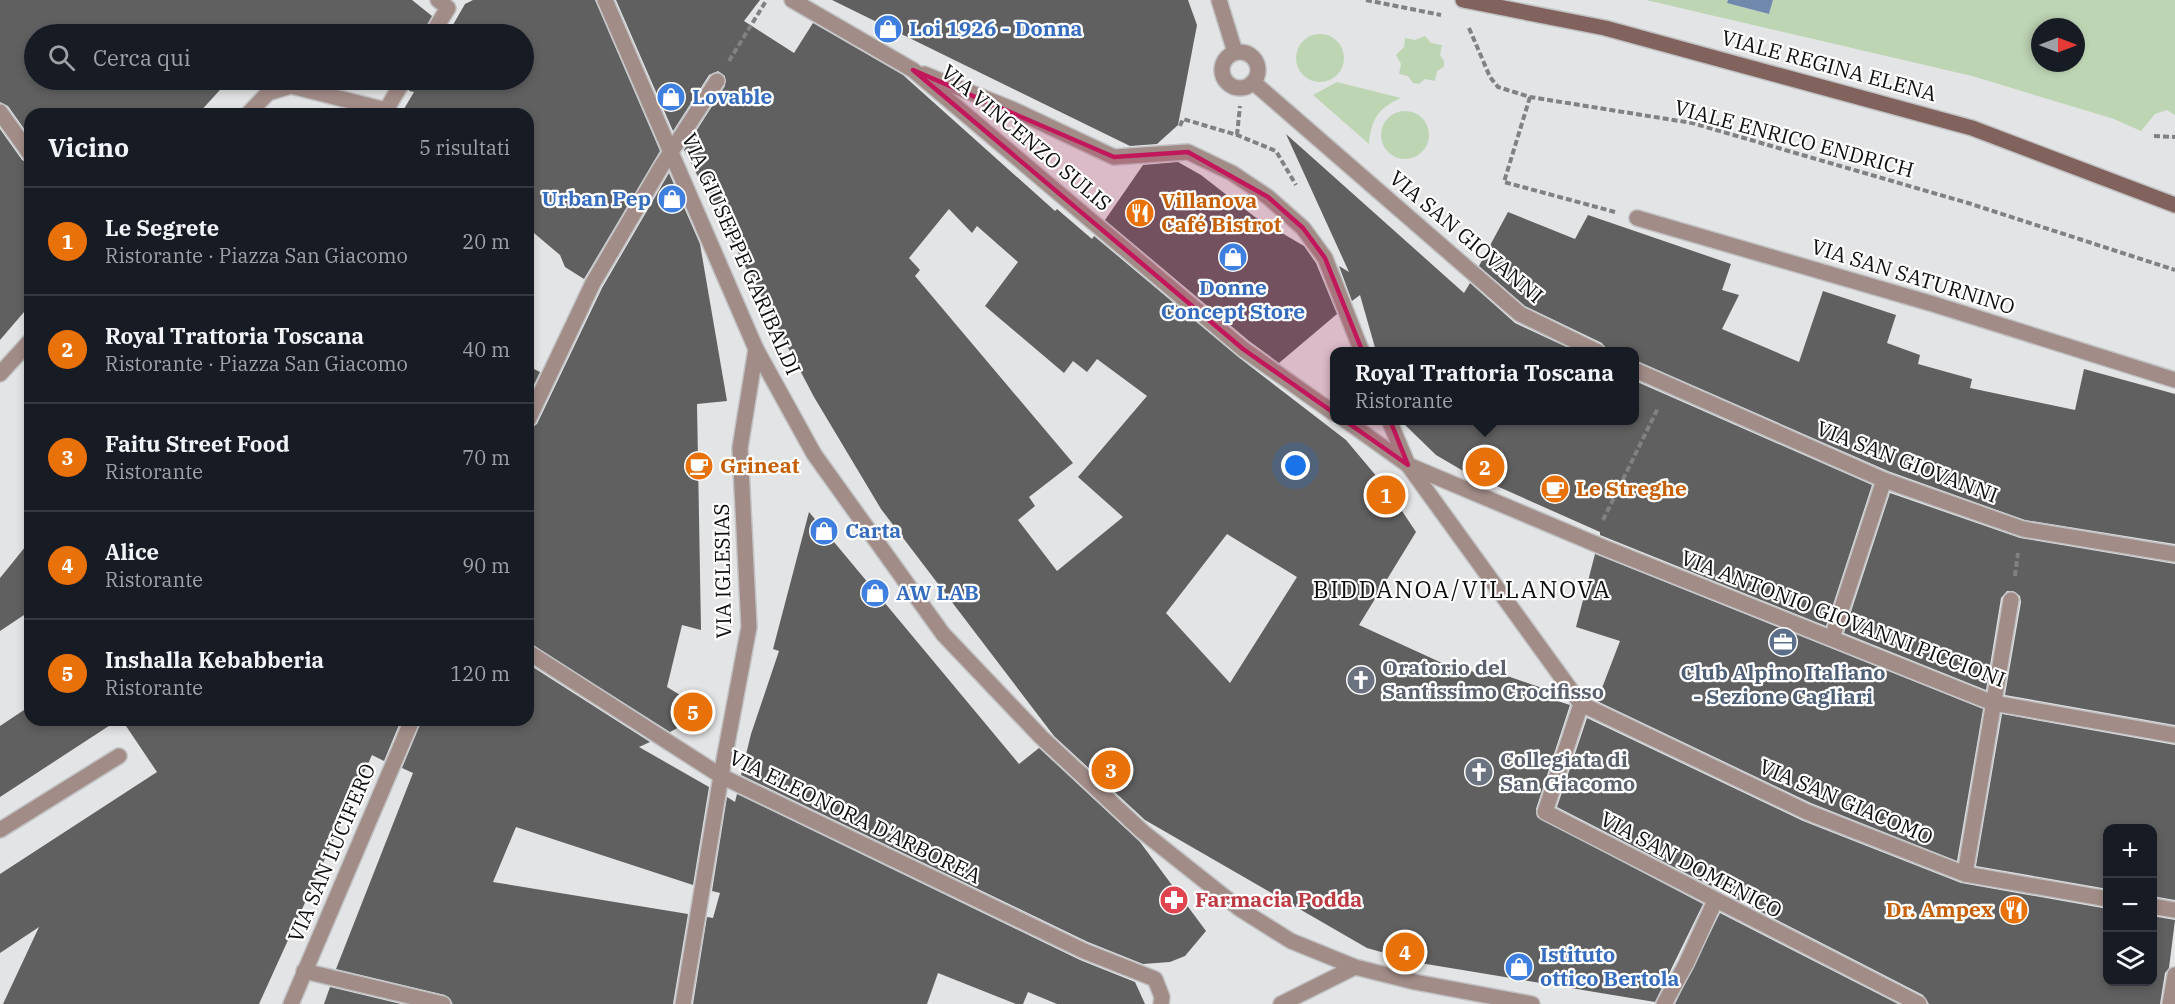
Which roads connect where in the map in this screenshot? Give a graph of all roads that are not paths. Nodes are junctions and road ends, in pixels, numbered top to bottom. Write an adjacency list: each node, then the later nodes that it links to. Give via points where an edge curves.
1 (605, 0): 19 (street, VIA GIUSEPPE GARIBALDI)
2 (792, 0): 8 (street, VIA VINCENZO SULIS)
3 (1219, 0): 7 (street)
4 (1463, 0): 20 (street, VIALE REGINA ELENA, via 1605,27 1972,128)
5 (443, 4): 6 (street)
6 (436, 24)
7 (1235, 52): 10 (street, via 1247,53 1256,61 1258,72); 10 (street, via 1225,59 1221,71 1226,82)
8 (913, 70): 22 (street, via 1012,109 1114,157 1188,152 1232,173 1268,197 1303,228 1325,258); 30 (street, VIA VINCENZO SULIS, via 1243,349)
9 (717, 81): 19 (street)
10 (1248, 85): 23 (street, VIA SAN GIOVANNI, via 1319,140 1520,314)
11 (278, 90): 14 (street, via 268,93)
12 (307, 90): 15 (street)
13 (398, 90): 16 (street)
14 (254, 108)
15 (378, 108)
16 (387, 108)
17 (0, 112): 18 (street)
18 (24, 146)
19 (672, 151): 25 (street, VIA GIUSEPPE GARIBALDI); 29 (street, via 593,283)
20 (2175, 205)
21 (1637, 218): 28 (street, VIA SAN SATURNINO, via 1934,304)
22 (1360, 347)
23 (1590, 347)
24 (24, 348): 27 (street)
25 (756, 350): 44 (street, VIA IGLESIAS, via 740,448 749,627); 51 (street, VIA GIUSEPPE GARIBALDI, via 814,454 895,570 943,634 1041,736 1143,832 1240,909 1291,941)
26 (1639, 372): 34 (street, VIA SAN GIOVANNI)
27 (0, 374)
28 (2175, 380)
29 (534, 407)
30 (1330, 410)
31 (1352, 425): 33 (street)
32 (1391, 425): 33 (street)
33 (1408, 465): 37 (street, VIA ANTONIO GIOVANNI PICCIONI); 40 (street)
34 (1884, 480): 35 (street, VIA SAN GIOVANNI, via 2023,529); 37 (street)
35 (2175, 554)
36 (2011, 600): 39 (street)
37 (1832, 638): 39 (street, VIA ANTONIO GIOVANNI PICCIONI)
38 (534, 656): 44 (street, VIA ELEONORA D'ARBOREA)
39 (1993, 703): 42 (street, VIA ANTONIO GIOVANNI PICCIONI); 46 (street)
40 (1581, 704): 46 (street, VIA SAN GIACOMO, via 1807,812); 48 (street, VIA SAN DOMENICO, via 1545,812)
41 (409, 726): 52 (street, VIA SAN LUCIFERO)
42 (2175, 735)
43 (119, 756): 45 (street)
44 (721, 776): 56 (street, VIA IGLESIAS); 57 (street, VIA ELEONORA D'ARBOREA, via 1084,951 1155,979)
45 (0, 830)
46 (1965, 874): 47 (street, VIA SAN GIACOMO)
47 (2103, 897)
48 (1715, 901): 60 (street); 61 (street, VIA SAN DOMENICO)
49 (2157, 907): 50 (street)
50 (2175, 910)
51 (1354, 967): 58 (street); 59 (street, VIA GIUSEPPE GARIBALDI)
52 (304, 972): 54 (street, VIA SAN LUCIFERO); 55 (street)
53 (2175, 975): 62 (street)
54 (291, 1004)
55 (443, 1004)
56 (683, 1004)
57 (1161, 1004)
58 (1281, 1004)
59 (1532, 1004)
60 (1664, 1004)
61 (1918, 1004)
62 (2170, 1004)

